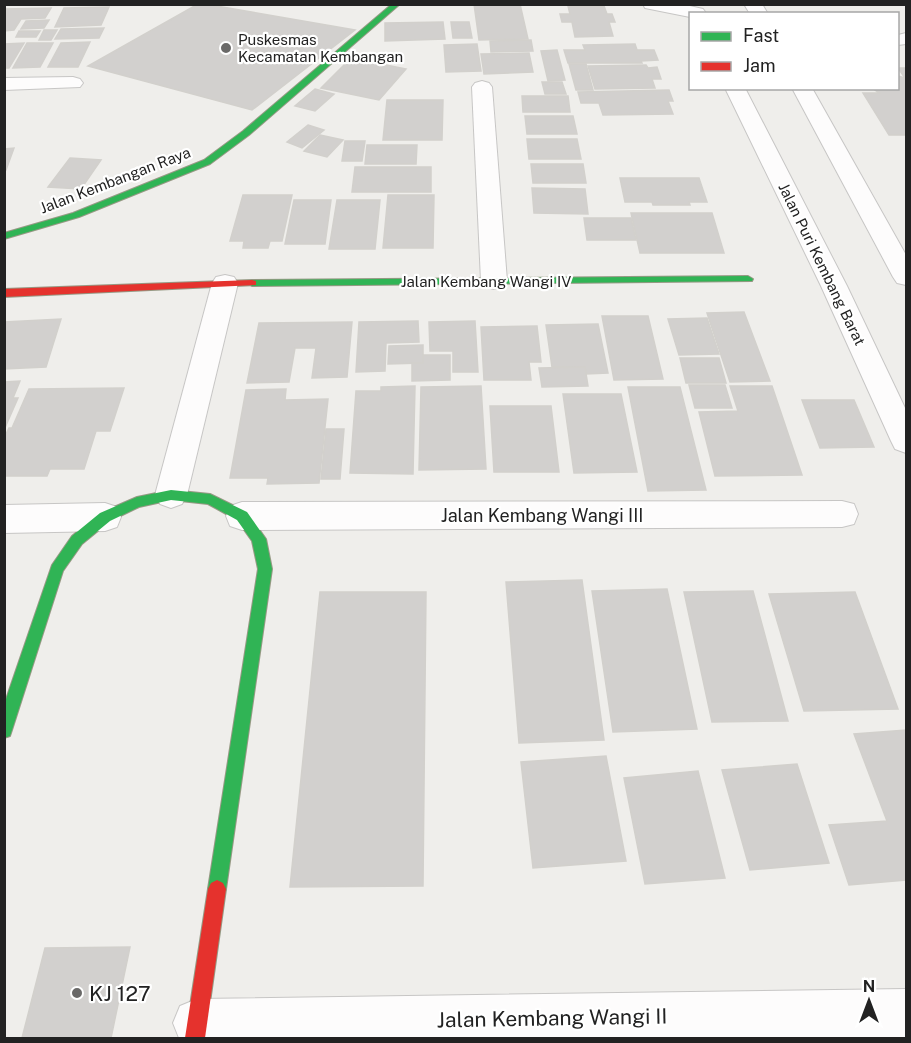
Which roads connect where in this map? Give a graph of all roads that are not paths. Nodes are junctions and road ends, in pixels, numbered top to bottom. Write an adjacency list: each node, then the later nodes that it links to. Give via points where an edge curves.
1 (397, 4): 9 (street, Jalan Kembangan Raya, via 207,162 76,215)
2 (651, 4): 3 (street)
3 (692, 12)
4 (73, 83): 5 (street)
5 (4, 84)
6 (482, 87): 12 (street)
7 (736, 90): 15 (street, Jalan Puri Kembang Barat)
8 (803, 90): 10 (street)
9 (4, 236)
10 (906, 277)
11 (748, 279): 12 (street, Jalan Kembang Wangi IV)
12 (494, 281): 13 (street, Jalan Kembang Wangi IV)
13 (225, 283): 14 (street, Jalan Kembang Wangi IV); 16 (street)
14 (4, 293)
15 (906, 441)
16 (171, 495): 18 (street, via 210,499); 19 (street, via 137,502)
17 (842, 514): 18 (street, Jalan Kembang Wangi III)
18 (242, 516): 23 (street, via 259,539 265,569)
19 (105, 518): 20 (street); 21 (street, via 77,540 57,569)
20 (4, 519)
21 (4, 730)
22 (906, 1013): 23 (street, Jalan Kembang Wangi II)
23 (196, 1031)

